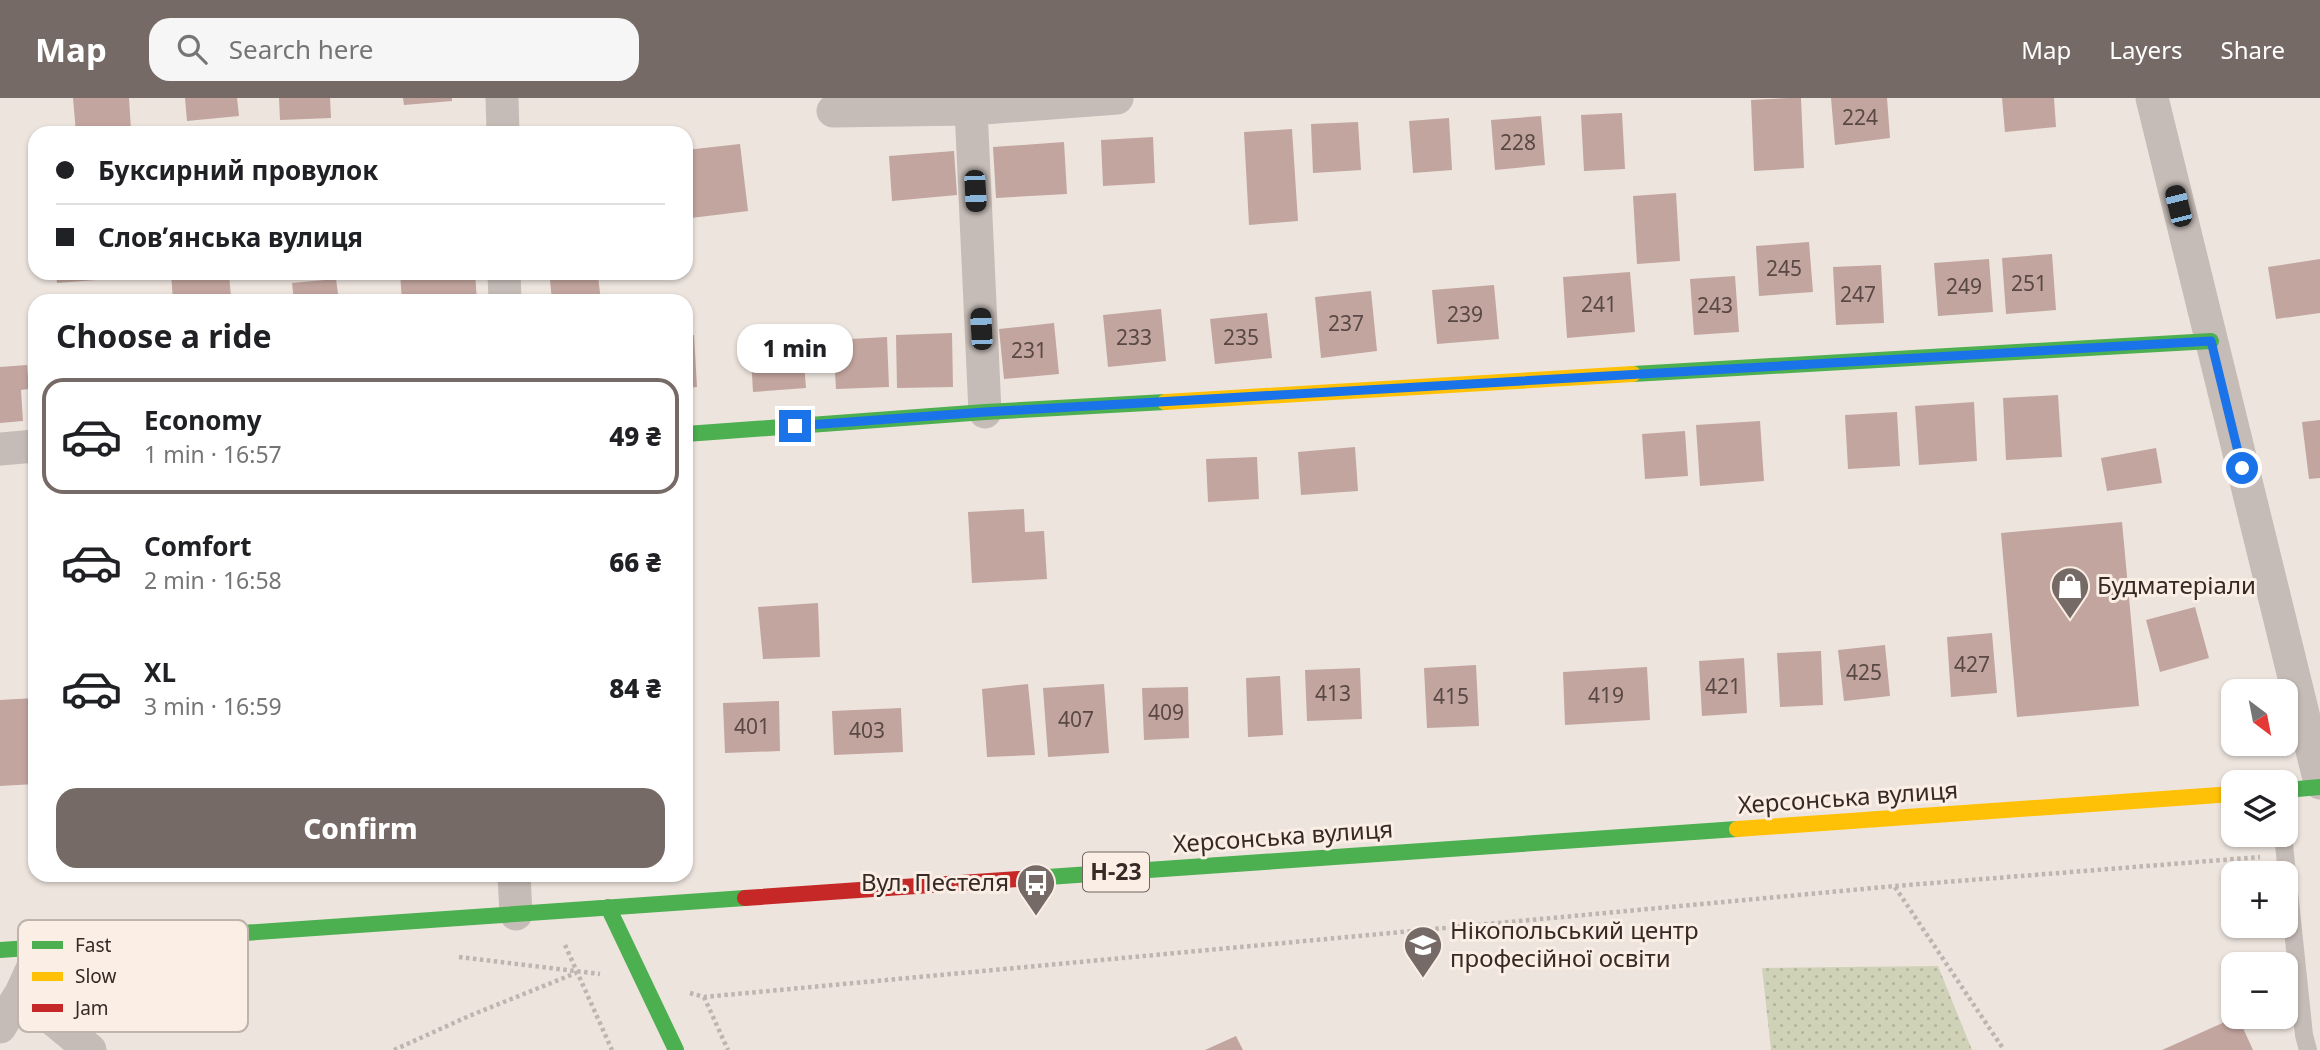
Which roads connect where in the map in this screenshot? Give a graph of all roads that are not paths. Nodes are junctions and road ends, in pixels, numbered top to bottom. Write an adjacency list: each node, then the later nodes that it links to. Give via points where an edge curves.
1 (502, 98): 6 (street)
2 (1117, 98): 4 (street)
3 (2152, 98): 7 (street)
4 (971, 108): 5 (street); 8 (street)
5 (833, 111)
6 (503, 126)
7 (2211, 341): 8 (main road); 12 (street)
8 (985, 412): 9 (main road)
9 (693, 433)
10 (28, 447): 11 (street)
11 (0, 449)
12 (2320, 785): 13 (main road)
13 (2298, 788)
14 (2221, 795): 17 (main road, Херсонська вулиця / Н-23)
15 (2285, 847): 27 (lane)
16 (514, 882): 18 (street)
17 (608, 907): 18 (main road, Херсонська вулиця / Н-23); 26 (main road)
18 (516, 914): 19 (main road, Херсонська вулиця / Н-23)
19 (248, 933)
20 (18, 949): 21 (main road, Херсонська вулиця / Н-23)
21 (0, 950)
22 (18, 998): 23 (street)
23 (0, 1027)
24 (68, 1032): 25 (street)
25 (90, 1050)
26 (676, 1050)
27 (2308, 1050)

